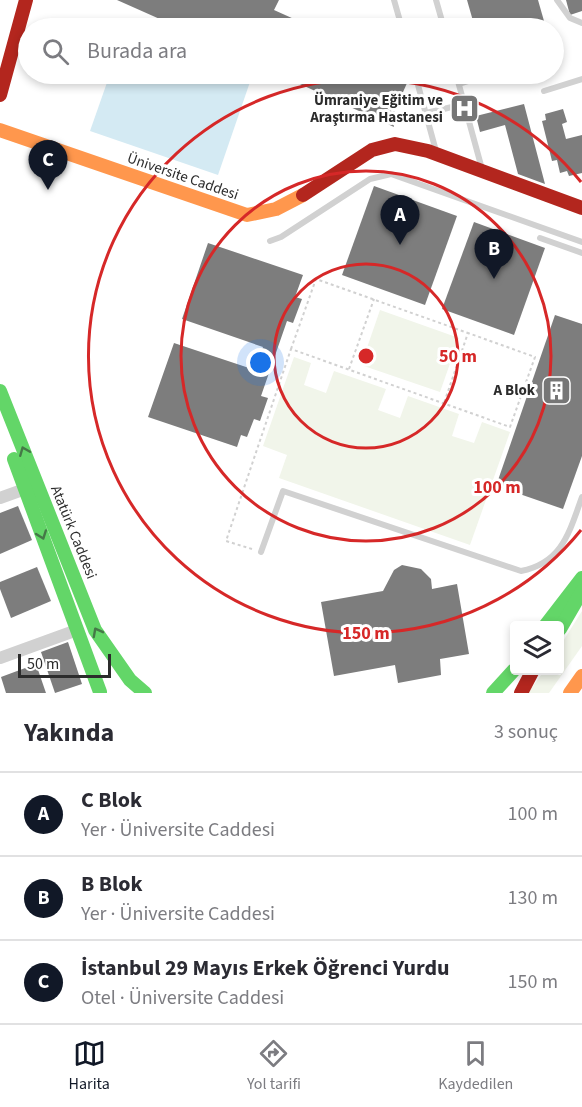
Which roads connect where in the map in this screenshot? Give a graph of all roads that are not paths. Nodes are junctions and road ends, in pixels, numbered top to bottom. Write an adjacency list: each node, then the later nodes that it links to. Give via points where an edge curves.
1 (26, 0): 5 (main road)
2 (394, 0): 6 (lane)
3 (436, 0): 7 (lane)
4 (557, 0): 8 (lane)
5 (21, 18)
6 (399, 18)
7 (441, 18)
8 (570, 18): 9 (lane); 10 (lane)
9 (582, 23)
10 (582, 28)
11 (18, 29): 16 (main road)
12 (582, 79): 15 (lane)
13 (418, 84): 18 (lane)
14 (459, 84): 17 (lane)
15 (544, 91)
16 (0, 95)
17 (465, 104): 18 (lane); 21 (lane)
18 (426, 113): 20 (lane)
19 (0, 130): 20 (main road, Üniversite Caddesi, via 247,215 283,207 372,149 393,144)
20 (438, 156): 21 (main road, Üniversite Caddesi)
21 (483, 173): 22 (main road, Üniversite Caddesi); 23 (street, Üniversite Caddesi)
22 (582, 208)
23 (582, 215)
24 (540, 238): 27 (lane)
25 (270, 241): 26 (lane, via 370,179 391,174)
26 (582, 242)
27 (582, 253)
28 (0, 391): 45 (main road, Atatürk Caddesi, one-way to 28, via 95,630)
29 (0, 421): 30 (main road, Atatürk Caddesi)
30 (26, 489): 32 (street); 38 (main road, Atatürk Caddesi, one-way to 38)
31 (582, 497): 33 (lane, via 569,532 551,560 528,569 510,569 283,491)
32 (0, 498)
33 (261, 552)
34 (582, 578): 36 (main road)
35 (582, 591): 37 (main road)
36 (549, 621)
37 (564, 622)
38 (77, 630): 39 (street); 44 (main road, Atatürk Caddesi)
39 (0, 658)
40 (510, 674): 46 (main road)
41 (527, 675): 47 (main road)
42 (529, 675): 48 (main road)
43 (582, 676): 49 (main road)
44 (106, 686): 45 (main road, Atatürk Caddesi)
45 (138, 688)
46 (493, 693)
47 (511, 693)
48 (521, 693)
49 (570, 693)

